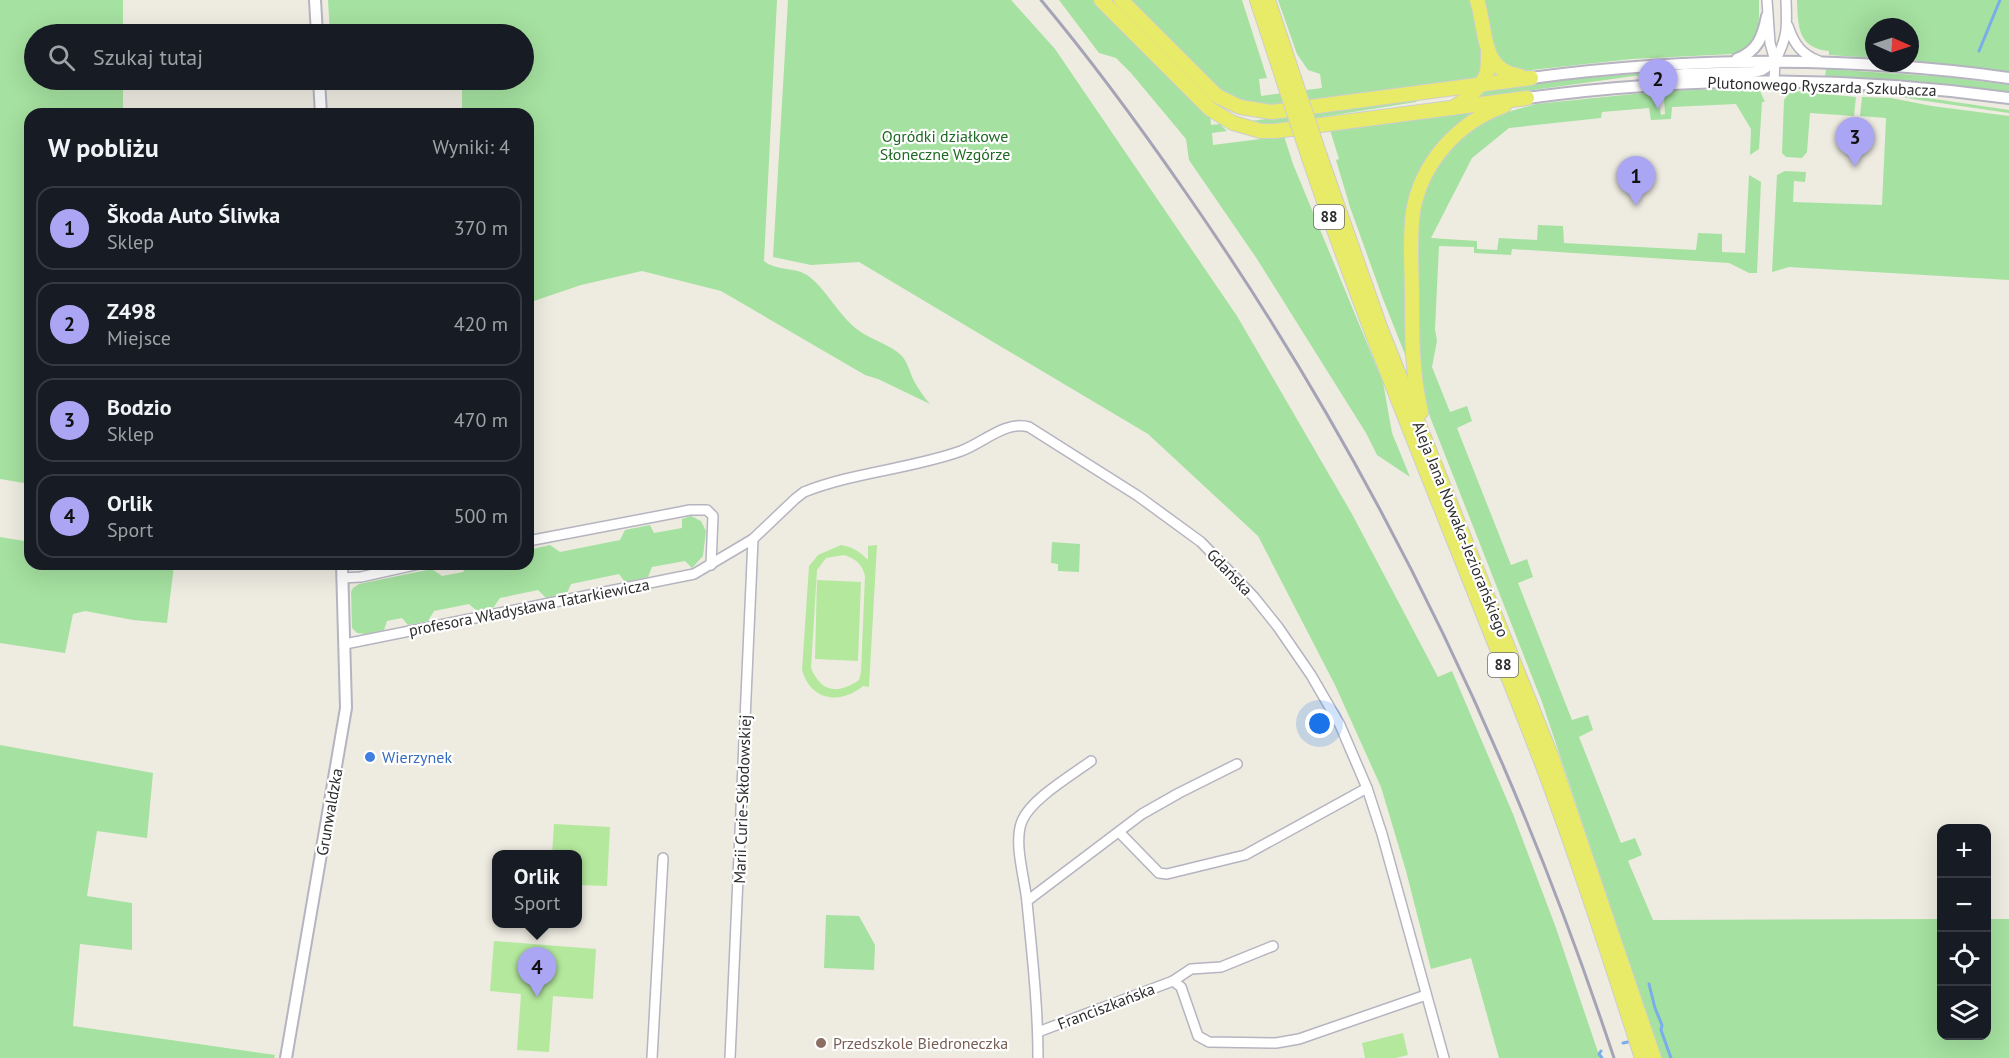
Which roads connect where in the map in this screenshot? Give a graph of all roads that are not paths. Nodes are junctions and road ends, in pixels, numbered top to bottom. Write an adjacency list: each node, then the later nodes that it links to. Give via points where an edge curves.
1 (315, 0): 11 (street)
2 (1101, 0): 26 (main road, via 1210,109 1247,128 1275,131)
3 (1121, 0): 20 (main road, via 1217,96 1240,108 1272,112)
4 (1257, 0): 16 (main road, Aleja Jana Nowaka-Jeziorańskiego / 88)
5 (1268, 0): 16 (main road, Aleja Jana Nowaka-Jeziorańskiego / 88)
6 (1477, 0): 12 (main road)
7 (1767, 0): 9 (street)
8 (1786, 0): 10 (street)
9 (1767, 16): 13 (street, via 1763,36 1755,48); 14 (street)
10 (1787, 22): 14 (street, via 1785,42); 15 (street, via 1798,49)
11 (316, 24)
12 (1488, 52): 17 (main road, via 1504,72); 20 (main road, via 1487,71)
13 (1729, 61): 14 (street, Plutonowego Ryszarda Szkubacza); 17 (street, Plutonowego Ryszarda Szkubacza, via 1634,66)
14 (1775, 61): 15 (street, Plutonowego Ryszarda Szkubacza); 19 (street); 22 (street, via 1754,72 1671,75)
15 (1821, 62): 18 (street, Plutonowego Ryszarda Szkubacza, via 1939,69)
16 (1288, 78): 27 (main road, Aleja Jana Nowaka-Jeziorańskiego / 88, bridge)
17 (1531, 78): 20 (main road)
18 (2009, 78)
19 (1774, 81): 22 (street, Plutonowego Ryszarda Szkubacza, via 1682,83); 24 (street, Plutonowego Ryszarda Szkubacza, via 1928,88)
20 (1480, 84): 26 (main road)
21 (320, 90): 25 (street)
22 (1574, 92): 23 (street, Plutonowego Ryszarda Szkubacza)
23 (1527, 98): 26 (main road); 29 (main road, via 1475,120 1459,132 1428,171 1417,196 1412,223 1413,368)
24 (2009, 98)
25 (321, 108)
26 (1451, 109)
27 (1315, 157): 29 (main road, Aleja Jana Nowaka-Jeziorańskiego / 88); 52 (main road, Aleja Jana Nowaka-Jeziorańskiego / 88, via 1369,328 1541,762)
28 (1022, 424): 30 (street, profesora Władysława Tatarkiewicza, via 1007,427 949,455 804,492); 39 (street, Gdańska, via 1167,516 1223,563 1278,627 1311,675 1340,725)
29 (1432, 457): 53 (main road, Aleja Jana Nowaka-Jeziorańskiego / 88, via 1552,758)
30 (753, 539): 32 (street, profesora Władysława Tatarkiewicza); 49 (street, Marii Curie-Skłodowskiej)
31 (534, 540): 32 (street, via 707,510 713,516)
32 (711, 565): 36 (street, profesora Władysława Tatarkiewicza, via 694,574)
33 (342, 570): 35 (street, Grunwaldzka)
34 (393, 570): 35 (street)
35 (342, 578): 36 (street, Grunwaldzka)
36 (345, 644): 47 (street, Grunwaldzka, via 347,691 343,735)
37 (1091, 761): 42 (street, via 1049,791 1022,820 1019,848)
38 (1237, 764): 40 (street, via 1142,814)
39 (1367, 788): 40 (street, via 1245,855 1167,874 1159,873); 45 (street, Gdańska)
40 (1119, 832): 42 (street)
41 (663, 858): 48 (street)
42 (1027, 901): 46 (street)
43 (1273, 946): 44 (street, via 1221,967 1191,969)
44 (1173, 981): 45 (street, via 1181,987 1198,1036 1209,1042 1276,1043 1299,1039); 46 (street, Franciszkańska)
45 (1426, 995): 51 (street, Gdańska)
46 (1038, 1032): 50 (street)
47 (286, 1058)
48 (652, 1058)
49 (730, 1058)
50 (1038, 1058)
51 (1444, 1058)
52 (1642, 1058)
53 (1654, 1058)

